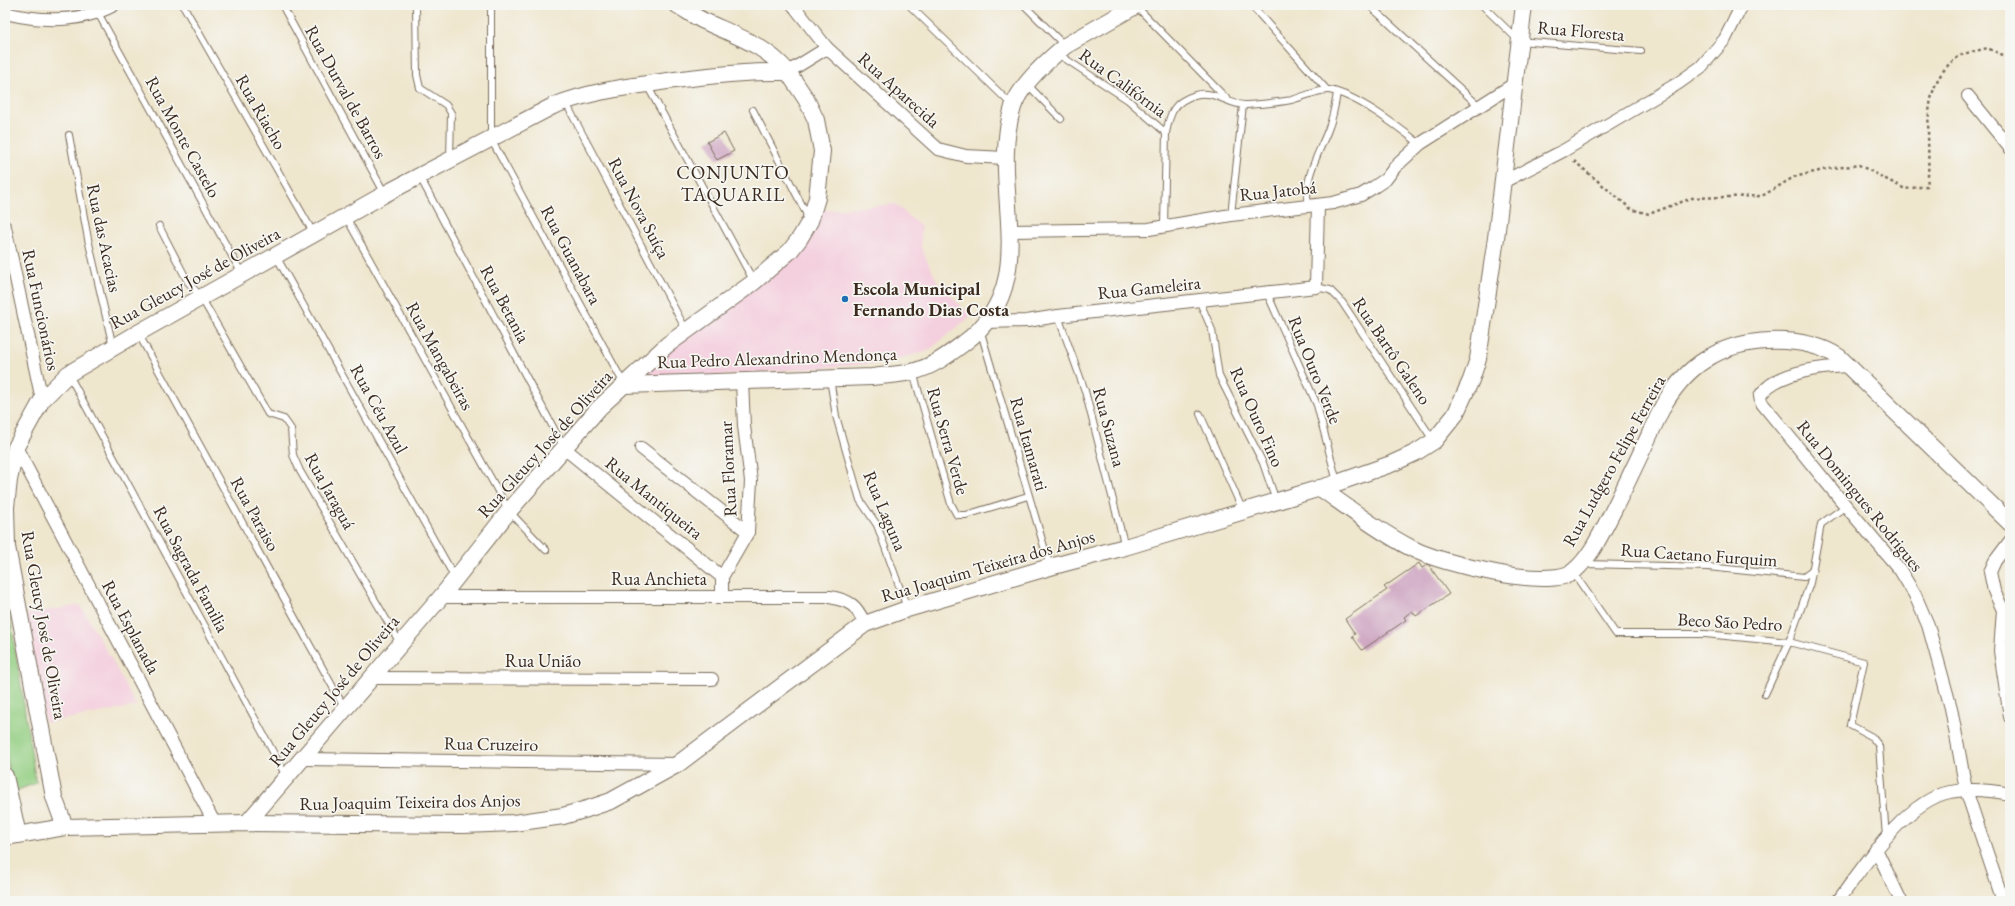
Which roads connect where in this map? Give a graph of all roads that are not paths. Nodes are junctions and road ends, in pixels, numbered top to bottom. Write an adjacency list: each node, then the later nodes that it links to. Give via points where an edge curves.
1 (114, 5): 17 (street)
2 (183, 5): 54 (lane, Rua Riacho)
3 (282, 5): 45 (lane, Rua Durval de Barros)
4 (416, 5): 42 (lane, via 417,75 420,88 446,105 451,113)
5 (491, 5): 38 (lane)
6 (677, 5): 22 (street, Rua Gleucy José de Oliveira, via 703,21 764,49)
7 (793, 5): 19 (street, Rua Aparecida)
8 (909, 5): 32 (lane)
9 (1024, 5): 20 (lane, Rua Califórnia)
10 (1136, 5): 20 (street, Rua Pedro Alexandrino Mendonça); 29 (lane)
11 (1251, 5): 26 (lane)
12 (1370, 5): 33 (lane)
13 (1482, 5): 18 (lane)
14 (1524, 5): 18 (street, Rua Joaquim Teixeira dos Anjos)
15 (1742, 5): 44 (street, via 1725,39 1701,67 1677,84 1563,151)
16 (5, 13): 17 (street, via 49,20)
17 (98, 14): 56 (lane, Rua Monte Castelo)
18 (1519, 41): 21 (lane, Rua Floresta); 25 (street, Rua Joaquim Teixeira dos Anjos)
19 (827, 48): 22 (street); 41 (street, Rua Aparecida, via 938,149 966,156)
20 (1061, 49): 24 (street, Rua Pedro Alexandrino Mendonça); 36 (lane, Rua Califórnia, via 1128,100)
21 (1641, 51)
22 (788, 72): 23 (street, Rua Gleucy José de Oliveira, via 722,73); 49 (street, Rua Gleucy José de Oliveira, via 806,99 821,138 820,182)
23 (647, 84): 30 (street, Rua Gleucy José de Oliveira, via 613,89); 57 (lane)
24 (1027, 84): 32 (street, Rua Pedro Alexandrino Mendonça); 35 (lane)
25 (1514, 84): 33 (street, Rua Jatobá); 44 (street, Rua Joaquim Teixeira dos Anjos)
26 (1327, 90): 27 (lane); 31 (lane, Rua Califórnia, via 1289,100)
27 (1337, 93): 39 (lane, via 1392,122); 46 (lane, via 1334,112 1309,177 1306,196)
28 (1968, 96): 40 (street)
29 (1226, 99): 31 (lane, Rua Califórnia); 36 (lane, Rua Califórnia, via 1207,93 1195,95 1179,103 1170,112)
30 (565, 101): 38 (street, Rua Gleucy José de Oliveira); 64 (lane, Rua Nova Suíça)
31 (1243, 105): 47 (lane)
32 (1013, 106): 41 (street, Rua Pedro Alexandrino Mendonça)
33 (1479, 106): 39 (street, Rua Jatobá)
34 (753, 110): 49 (lane)
35 (1061, 119)
36 (1166, 133): 51 (lane)
37 (68, 135): 66 (lane, Rua das Acacias)
38 (491, 139): 42 (street, Rua Gleucy José de Oliveira); 72 (lane, Rua Guanabara)
39 (1420, 144): 46 (street, Rua Jatobá, via 1386,179 1361,195)
40 (2010, 148)
41 (1005, 158): 53 (street, Rua Pedro Alexandrino Mendonça)
42 (450, 160): 43 (street, Rua Gleucy José de Oliveira)
43 (419, 175): 45 (street, Rua Gleucy José de Oliveira); 77 (lane, Rua Betania)
44 (1503, 182): 75 (street, Rua Joaquim Teixeira dos Anjos, via 1478,359 1455,415)
45 (385, 194): 48 (street, Rua Gleucy José de Oliveira)
46 (1313, 205): 47 (street, Rua Jatobá); 58 (street)
47 (1231, 214): 51 (street, Rua Jatobá)
48 (345, 216): 54 (street, Rua Gleucy José de Oliveira); 84 (lane, Rua Mangabeiras)
49 (810, 221): 57 (street, Rua Gleucy José de Oliveira, via 790,251)
50 (159, 226): 60 (lane, Rua Jaraguá, via 188,282)
51 (1164, 226): 53 (street, Rua Jatobá, via 1149,229)
52 (5, 227): 73 (street, Rua Funcionários)
53 (1009, 231): 63 (street, Rua Pedro Alexandrino Mendonça, via 1008,278 1003,292)
54 (314, 234): 55 (street, Rua Gleucy José de Oliveira)
55 (276, 256): 56 (street, Rua Gleucy José de Oliveira); 95 (lane, Rua Céu Azul)
56 (242, 275): 60 (street, Rua Gleucy José de Oliveira)
57 (754, 282): 64 (street, Rua Gleucy José de Oliveira)
58 (1316, 287): 59 (street, Rua Gameleira); 75 (lane, Rua Bartô Galeno, via 1330,290 1342,302)
59 (1267, 293): 61 (street, Rua Gameleira); 79 (lane, Rua Ouro Verde, via 1317,405)
60 (201, 297): 65 (street, Rua Gleucy José de Oliveira); 101 (lane, Rua Jaraguá, via 268,414 284,419 291,429 293,454 300,471)
61 (1199, 300): 62 (street, Rua Gameleira); 82 (lane, Rua Ouro Fino, via 1212,330 1219,376 1264,463)
62 (1058, 316): 63 (street, Rua Gameleira); 89 (lane, Rua Suzana, via 1085,391)
63 (983, 325): 68 (street, Rua Pedro Alexandrino Mendonça, via 941,360); 81 (lane, Rua Itamarati)
64 (686, 330): 72 (street, Rua Gleucy José de Oliveira, via 666,345)
65 (138, 332): 66 (street, Rua Gleucy José de Oliveira); 105 (lane, Rua Paraiso)
66 (112, 347): 69 (street, Rua Gleucy José de Oliveira)
67 (1849, 366): 83 (street, Rua Domingues Rodrigues, via 1831,366 1782,378 1765,387 1760,396 1761,402); 86 (street, Rua Ludgero Felipe Ferreira); 92 (street, Rua Ludgero Felipe Ferreira, via 1826,349 1797,341 1773,341 1734,347 1704,360 1676,385 1664,404 1599,538)
68 (913, 372): 70 (street, Rua Pedro Alexandrino Mendonça, via 872,377); 81 (lane, Rua Serra Verde, via 956,515 966,515)
69 (68, 374): 73 (street, Rua Gleucy José de Oliveira); 110 (lane, Rua Sagrada Familia)
70 (829, 378): 71 (street, Rua Pedro Alexandrino Mendonça); 98 (lane, Rua Laguna, via 836,416 860,500 877,524)
71 (742, 381): 72 (street, Rua Pedro Alexandrino Mendonça); 87 (street, Rua Floramar, via 744,426 751,481)
72 (624, 385): 77 (street, Rua Gleucy José de Oliveira, via 599,408)
73 (42, 400): 76 (street, Rua Gleucy José de Oliveira)
74 (1200, 414): 85 (lane)
75 (1434, 441): 79 (street, Rua Joaquim Teixeira dos Anjos, via 1391,464)
76 (16, 447): 115 (street, Rua Esplanada); 116 (street, Rua Gleucy José de Oliveira, via 6,507 8,547 54,797)
77 (564, 448): 84 (street, Rua Gleucy José de Oliveira); 94 (street, Rua Mantiqueira)
78 (641, 448): 87 (street)
79 (1337, 483): 80 (street, Rua Joaquim Teixeira dos Anjos)
80 (1320, 488): 82 (street, Rua Joaquim Teixeira dos Anjos); 92 (street, Rua Ludgero Felipe Ferreira, via 1383,532 1415,550 1446,560 1523,578 1544,580 1561,577)
81 (1028, 496): 91 (lane, Rua Itamarati)
82 (1276, 501): 85 (street, Rua Joaquim Teixeira dos Anjos)
83 (1846, 506): 93 (lane, Beco São Pedro, via 1822,524); 111 (street, Rua Domingues Rodrigues, via 1900,570 1915,595 1928,625 1951,708)
84 (509, 511): 90 (lane, Rua Mangabeiras); 95 (street, Rua Gleucy José de Oliveira)
85 (1243, 511): 89 (street, Rua Joaquim Teixeira dos Anjos)
86 (2010, 523)
87 (748, 532): 94 (street, Rua Floramar)
88 (2010, 541): 106 (street, via 1990,572 1994,591 2003,610 2000,651)
89 (1125, 547): 91 (street, Rua Joaquim Teixeira dos Anjos)
90 (546, 550)
91 (1050, 567): 98 (street, Rua Joaquim Teixeira dos Anjos)
92 (1577, 568): 93 (lane, Rua Caetano Furquim, via 1708,567 1804,578); 100 (lane, Beco São Pedro, via 1616,634 1705,634)
93 (1812, 571): 100 (lane, Beco São Pedro)
94 (722, 577): 96 (street)
95 (455, 578): 97 (street, Rua Gleucy José de Oliveira)
96 (722, 596): 97 (street, Rua Anchieta); 99 (street, Rua Anchieta, via 842,599 858,609)
97 (441, 597): 101 (street, Rua Gleucy José de Oliveira)
98 (907, 609): 99 (street, Rua Joaquim Teixeira dos Anjos)
99 (865, 624): 108 (street, Rua Joaquim Teixeira dos Anjos)
100 (1789, 642): 104 (lane); 118 (lane, via 1864,662 1850,725 1872,737 1879,746)
101 (400, 643): 102 (street, Rua Gleucy José de Oliveira)
102 (373, 678): 103 (street, Rua União); 105 (street, Rua Gleucy José de Oliveira)
103 (712, 679)
104 (1765, 694)
105 (346, 710): 107 (street, Rua Gleucy José de Oliveira)
106 (2010, 717)
107 (303, 759): 108 (street, Rua Cruzeiro); 110 (street, Rua Gleucy José de Oliveira)
108 (678, 764): 114 (street, Rua Joaquim Teixeira dos Anjos, via 611,801 563,816 514,823)
109 (5, 776): 113 (street)
110 (287, 778): 114 (street, Rua Gleucy José de Oliveira)
111 (1966, 790): 112 (street, via 1990,790); 118 (street, via 1948,792 1928,800); 122 (street, Rua Domingues Rodrigues)
112 (2010, 794)
113 (7, 796): 117 (street)
114 (247, 823): 115 (street, Rua Joaquim Teixeira dos Anjos)
115 (215, 824): 116 (street, Rua Joaquim Teixeira dos Anjos)
116 (65, 827): 117 (street, Rua Joaquim Teixeira dos Anjos)
117 (12, 836)
118 (1886, 838): 119 (street)
119 (1876, 849): 120 (street); 121 (street)
120 (1838, 901)
121 (1901, 901)
122 (2003, 901)

